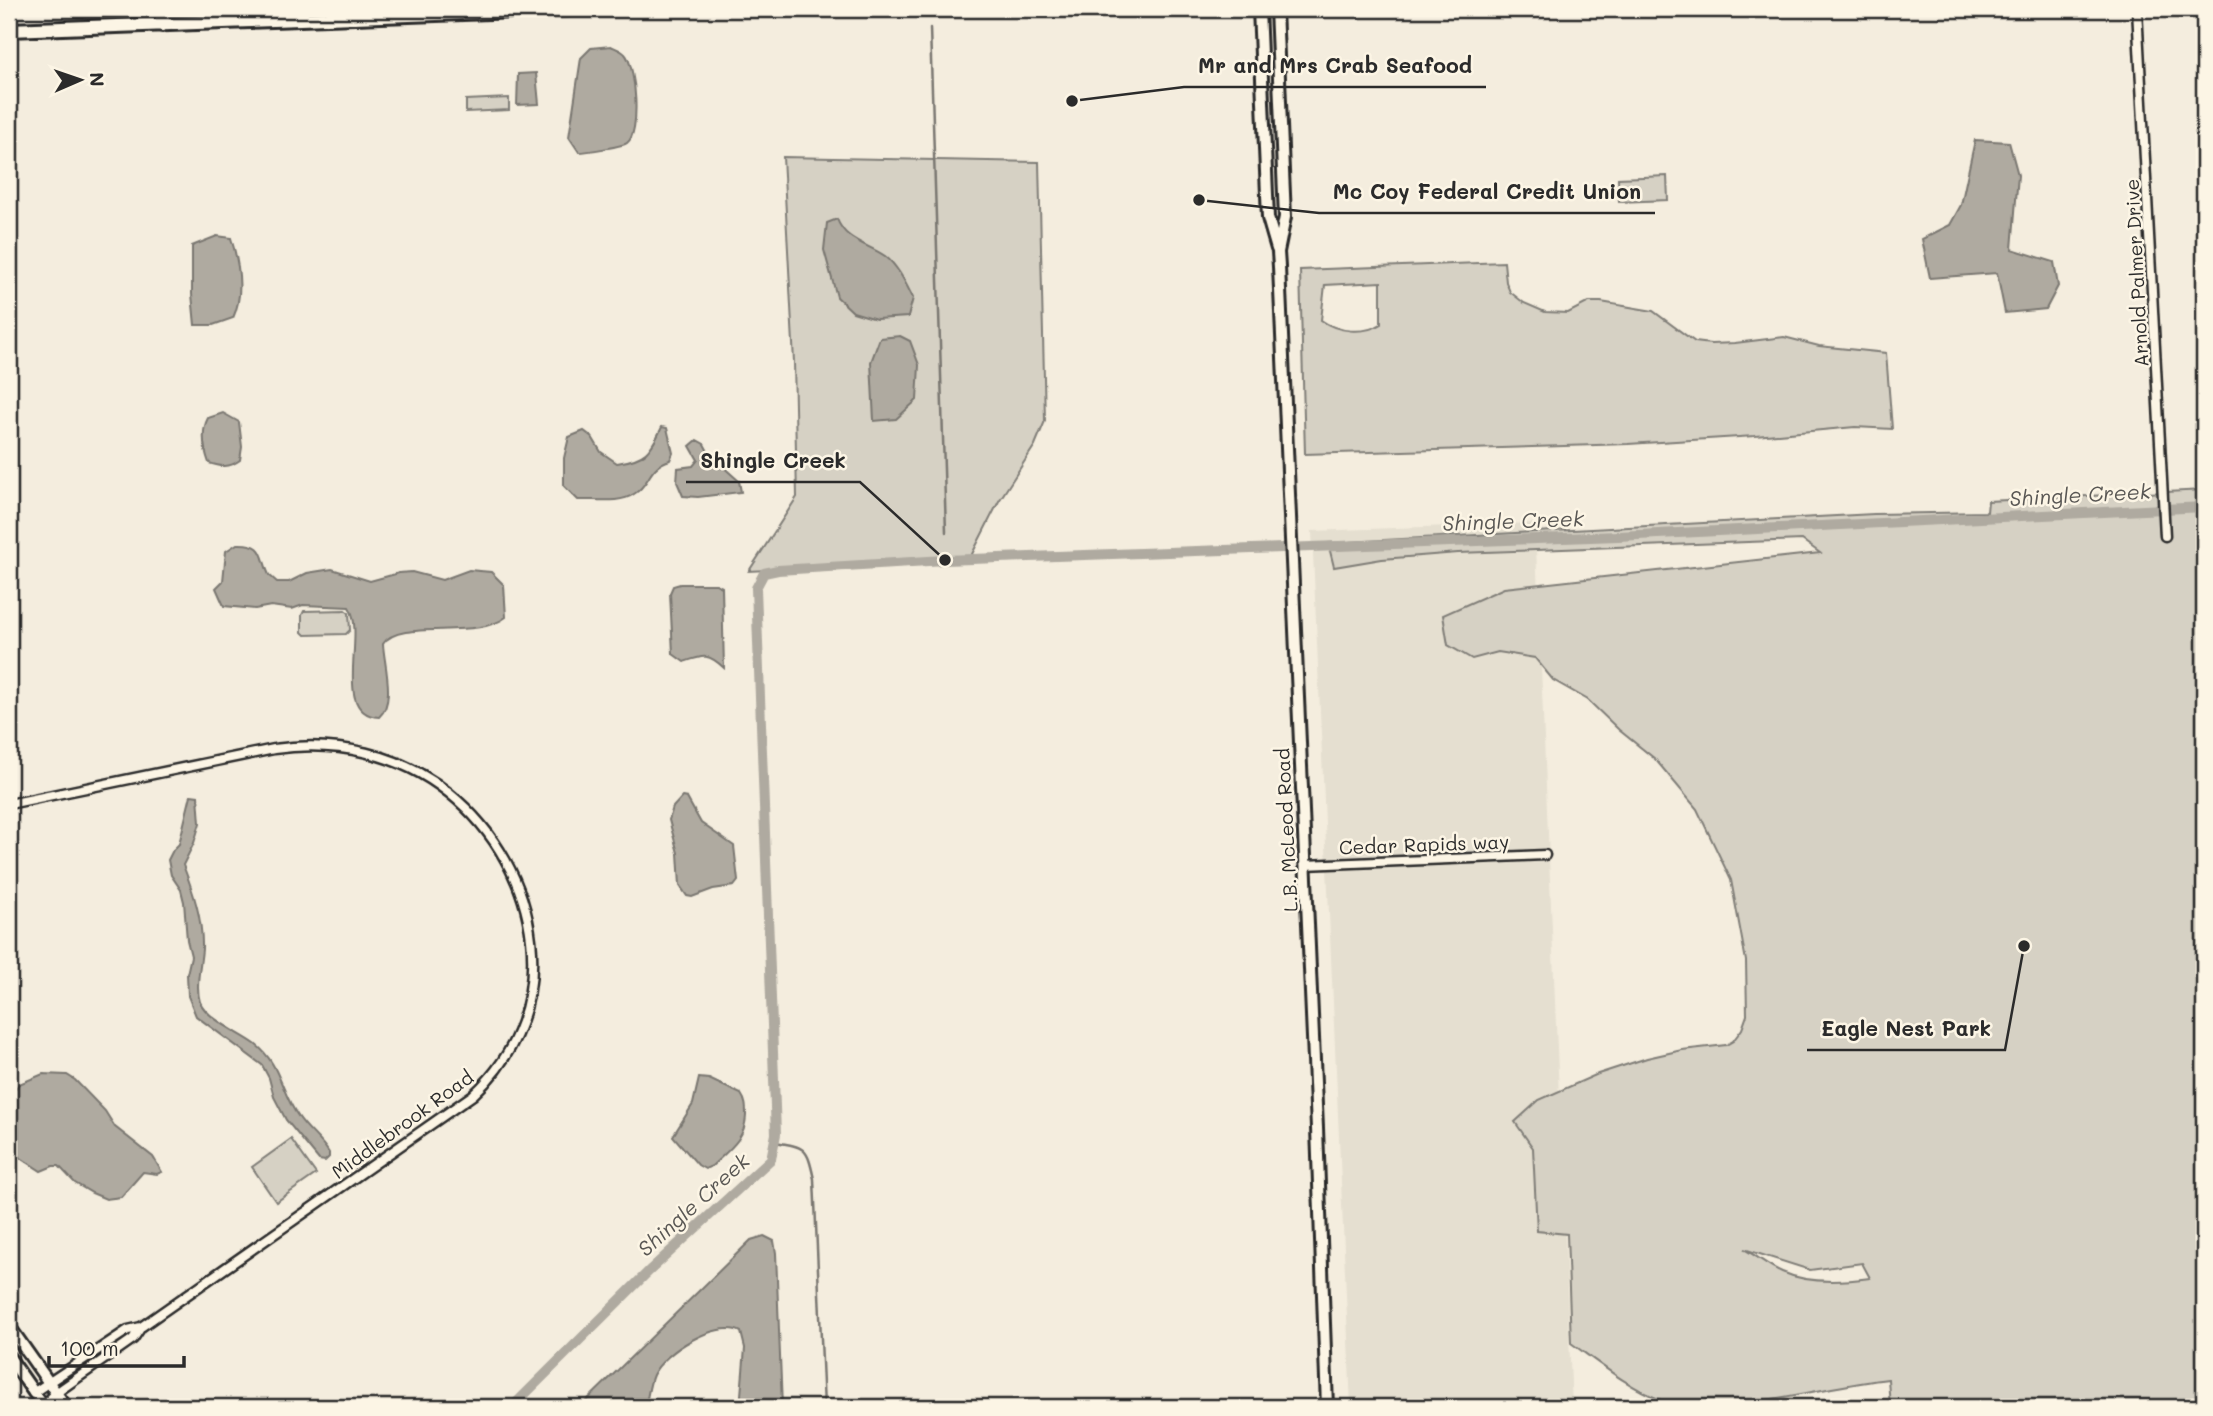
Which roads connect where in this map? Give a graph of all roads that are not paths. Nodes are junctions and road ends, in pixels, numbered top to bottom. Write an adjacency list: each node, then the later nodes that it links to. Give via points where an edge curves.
1 (161, 9): 6 (main road)
2 (569, 9): 6 (main road)
3 (1259, 9): 8 (street, L.B. McLeod Road, via 1268,218)
4 (1276, 9): 8 (street, L.B. McLeod Road, via 1286,217)
5 (2137, 9): 9 (street, Arnold Palmer Drive)
6 (162, 24): 7 (main road)
7 (9, 30)
8 (1278, 252): 12 (street, L.B. McLeod Road)
9 (2165, 536)
10 (9, 804): 14 (street, Middlebrook Road, via 274,749 318,745 356,750 419,774 466,808 501,853 526,911 533,954 528,1005 512,1046 487,1081 448,1114)
11 (1545, 855): 12 (street, Cedar Rapids way)
12 (1305, 865): 21 (street, L.B. McLeod Road)
13 (9, 1326): 16 (street)
14 (141, 1327): 16 (street, Middlebrook Road, via 128,1330); 18 (street, Middlebrook Road, via 133,1339)
15 (9, 1357): 17 (street)
16 (49, 1384): 17 (street, Middlebrook Road); 18 (street)
17 (33, 1392): 19 (street)
18 (56, 1393): 19 (street, Middlebrook Road); 20 (street)
19 (43, 1407)
20 (66, 1407)
21 (1327, 1407)

